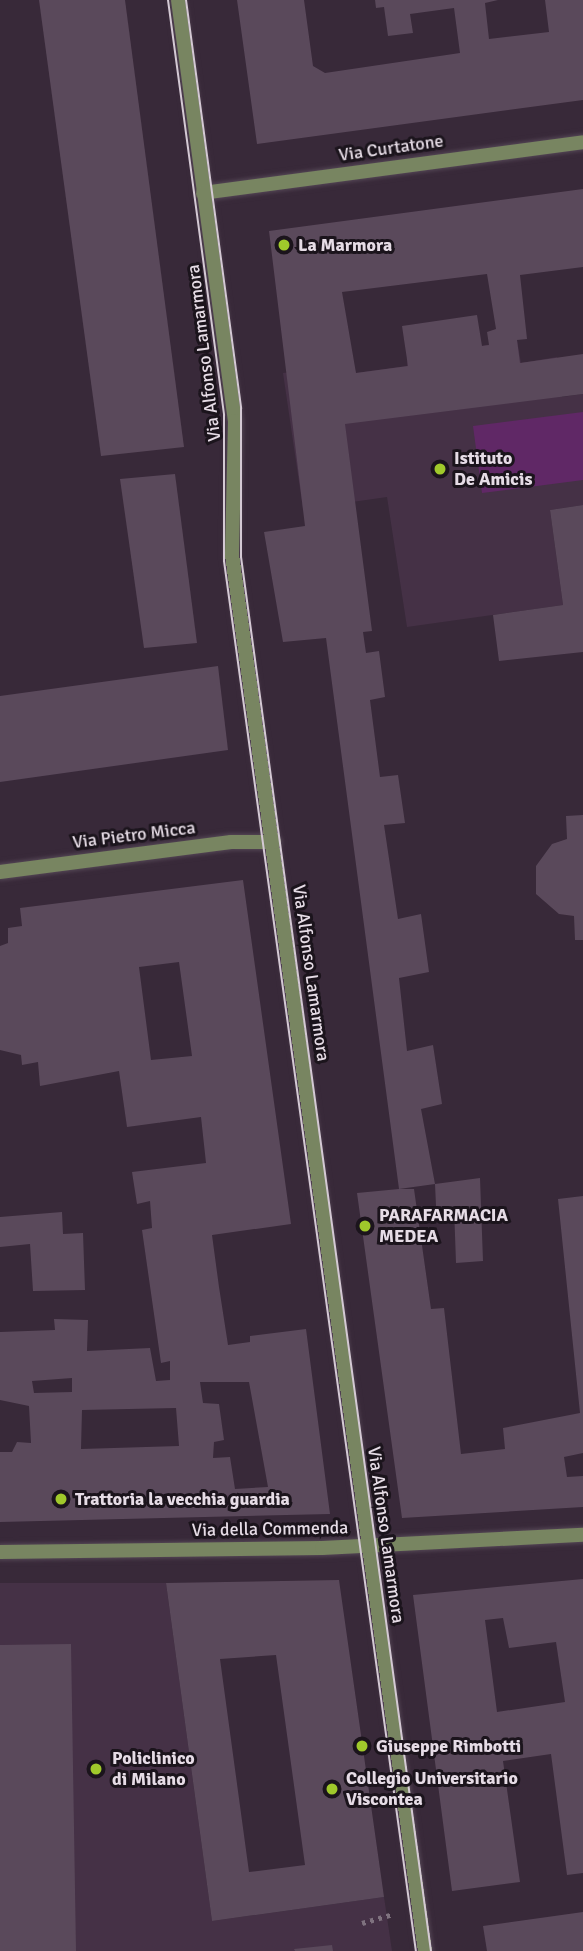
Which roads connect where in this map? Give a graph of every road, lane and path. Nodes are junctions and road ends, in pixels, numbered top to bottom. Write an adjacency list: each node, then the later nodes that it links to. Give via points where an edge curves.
1 (178, 0): 3 (street, Via Alfonso Lamarmora)
2 (583, 142): 3 (street, Via Curtatone)
3 (203, 193): 4 (street, Via Alfonso Lamarmora, via 234,421 232,555)
4 (274, 842): 5 (street, Via Pietro Micca, via 231,842); 7 (street, Via Alfonso Lamarmora)
5 (0, 872)
6 (583, 1535): 7 (street, Via della Commenda)
7 (368, 1546): 8 (street, Via della Commenda); 11 (street, Via Alfonso Lamarmora)
8 (0, 1552)
9 (395, 1913): 10 (path)
10 (362, 1923)
11 (425, 1951)

